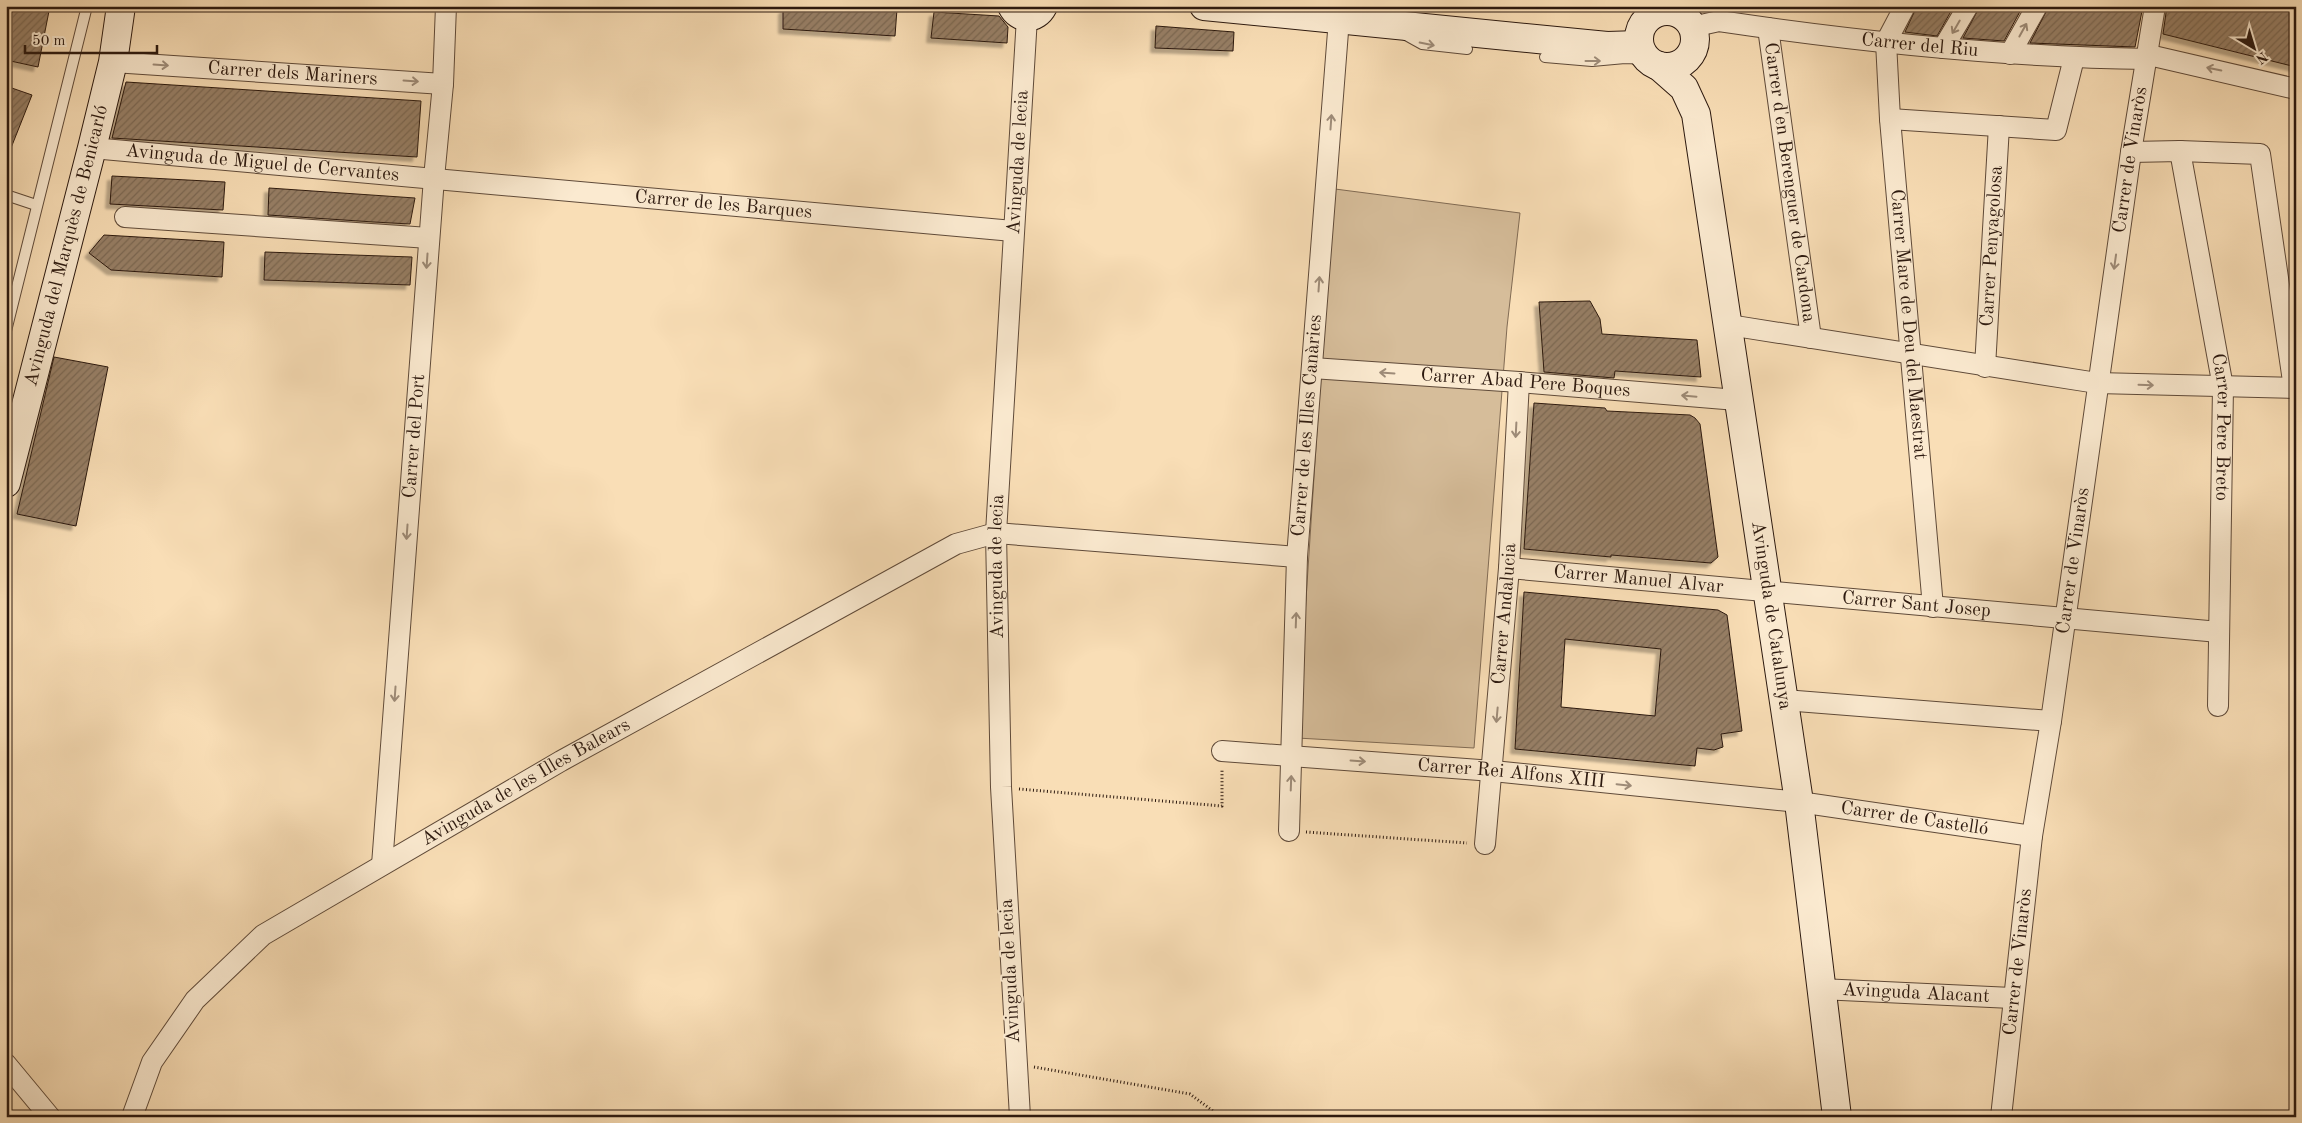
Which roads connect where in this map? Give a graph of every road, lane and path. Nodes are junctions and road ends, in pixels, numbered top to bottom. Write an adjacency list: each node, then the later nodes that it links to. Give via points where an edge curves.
1 (87, 6): 34 (lane)
2 (121, 6): 23 (street, Avinguda del Marquès de Benicarló)
3 (446, 6): 24 (street, Carrer del Port)
4 (1204, 6): 11 (street)
5 (1905, 6): 15 (street)
6 (1968, 6): 16 (street, one-way to 16)
7 (2036, 6): 18 (street, one-way to 7)
8 (2156, 6): 21 (street, Carrer de Vinaròs)
9 (1670, 8): 14 (street, via 1684,16); 20 (street, via 1652,15 1641,28)
10 (1027, 10): 36 (street, Avinguda de lecia)
11 (1340, 13): 12 (street); 43 (street, Carrer de les Illes Canàries, one-way to 11)
12 (1391, 26): 17 (lane, one-way to 17, via 1422,44); 20 (street, via 1607,46)
13 (1768, 28): 14 (street, Carrer del Riu, via 1719,21); 15 (street, Carrer del Riu); 40 (street, Carrer d'en Berenguer de Cardona)
14 (1692, 39): 20 (street, via 1680,64); 26 (street, Avinguda de Catalunya)
15 (1886, 42): 16 (street, Carrer del Riu); 27 (street, Carrer Mare de Deu del Maestrat)
16 (1943, 48): 18 (street, Carrer del Riu)
17 (1467, 50)
18 (2010, 54): 22 (street, Carrer del Riu)
19 (1545, 57): 20 (lane, one-way to 20, via 1592,62)
20 (1648, 57): 26 (street, Avinguda de Catalunya, via 1684,88)
21 (2149, 57): 22 (street, Carrer del Riu); 25 (street, Carrer del Riu, one-way to 21); 31 (street, Carrer de Vinaròs)
22 (2074, 58): 28 (street, via 2056,130)
23 (113, 62): 24 (street, Carrer dels Mariners, one-way to 24); 29 (street, Avinguda del Marquès de Benicarló)
24 (443, 84): 32 (street, Carrer del Port)
25 (2296, 88)
26 (1696, 114): 38 (street, Avinguda de Catalunya)
27 (1890, 119): 28 (street); 41 (street, Carrer Mare de Deu del Maestrat)
28 (2000, 126): 42 (street, Carrer Penyagolosa)
29 (92, 148): 32 (street, Avinguda de Miguel de Cervantes); 49 (street, Avinguda del Marquès de Benicarló)
30 (2180, 151): 31 (street); 46 (street, Carrer Pere Breto); 47 (street, via 2260,154)
31 (2132, 152): 45 (street, Carrer de Vinaròs, one-way to 45)
32 (434, 178): 36 (street, Carrer de les Barques); 37 (street, Carrer del Port)
33 (6, 195): 34 (lane)
34 (36, 205): 39 (lane)
35 (125, 217): 37 (street)
36 (1013, 232): 50 (street, Avinguda de lecia)
37 (429, 238): 68 (street, Carrer del Port, one-way to 68)
38 (1729, 325): 40 (street); 48 (street, Avinguda de Catalunya)
39 (6, 331)
40 (1811, 338): 41 (street)
41 (1910, 354): 42 (street); 54 (street, Carrer Mare de Deu del Maestrat)
42 (1986, 366): 45 (street)
43 (1312, 368): 44 (street, Carrer Abad Pere Boques, one-way to 43); 51 (street, Carrer de les Illes Canàries)
44 (1519, 382): 48 (street, Carrer Abad Pere Boques, one-way to 44); 52 (street, Carrer Andalucia, one-way to 52)
45 (2097, 383): 46 (street, one-way to 46); 55 (street, Carrer de Vinaròs)
46 (2223, 387): 47 (street); 56 (street, Carrer Pere Breto)
47 (2295, 388)
48 (1737, 400): 53 (street, Avinguda de Catalunya)
49 (6, 483)
50 (996, 533): 51 (street, Avinguda de les Illes Balears); 63 (street, Avinguda de lecia); 68 (street, Avinguda de les Illes Balears, via 956,544 560,761)
51 (1297, 557): 61 (street, Carrer de les Illes Canàries, one-way to 51)
52 (1509, 568): 53 (street, Carrer Manuel Alvar); 62 (street, Carrer Andalucia, one-way to 62)
53 (1768, 591): 54 (street, Carrer Sant Josep); 57 (street, Avinguda de Catalunya)
54 (1933, 607): 55 (street, Carrer Sant Josep)
55 (2064, 620): 56 (street, Carrer Sant Josep); 59 (street, Carrer de Vinaròs)
56 (2219, 632): 58 (street, Carrer Pere Breto)
57 (1784, 700): 59 (street); 64 (street, Avinguda de Catalunya)
58 (2218, 706)
59 (2051, 721): 66 (street, Carrer de Vinaròs)
60 (1222, 751): 61 (street, Carrer Rei Alfons XIII); 63 (path, via 1222,806)
61 (1292, 756): 62 (street, Carrer Rei Alfons XIII, one-way to 62); 65 (street, Carrer de les Illes Canàries, one-way to 61)
62 (1493, 771): 64 (street, Carrer Rei Alfons XIII, one-way to 64); 67 (street, Carrer Andalucia)
63 (1001, 787): 72 (street, Avinguda de lecia)
64 (1798, 802): 66 (street, Carrer de Castelló); 69 (street, Avinguda de Catalunya)
65 (1289, 831): 67 (path)
66 (2032, 836): 70 (street, Carrer de Vinaròs)
67 (1485, 844)
68 (382, 866): 74 (street, Avinguda de les Illes Balears, via 263,935 196,1000 152,1062)
69 (1820, 989): 70 (street, Avinguda Alacant); 77 (street, Avinguda de Catalunya)
70 (2012, 998): 78 (street, Carrer de Vinaròs)
71 (6, 1064): 73 (street)
72 (1016, 1064): 75 (street, Avinguda de lecia); 76 (path, via 1190,1094)
73 (50, 1117)
74 (132, 1117)
75 (1020, 1117)
76 (1221, 1117)
77 (1837, 1117)
78 (2000, 1117)

